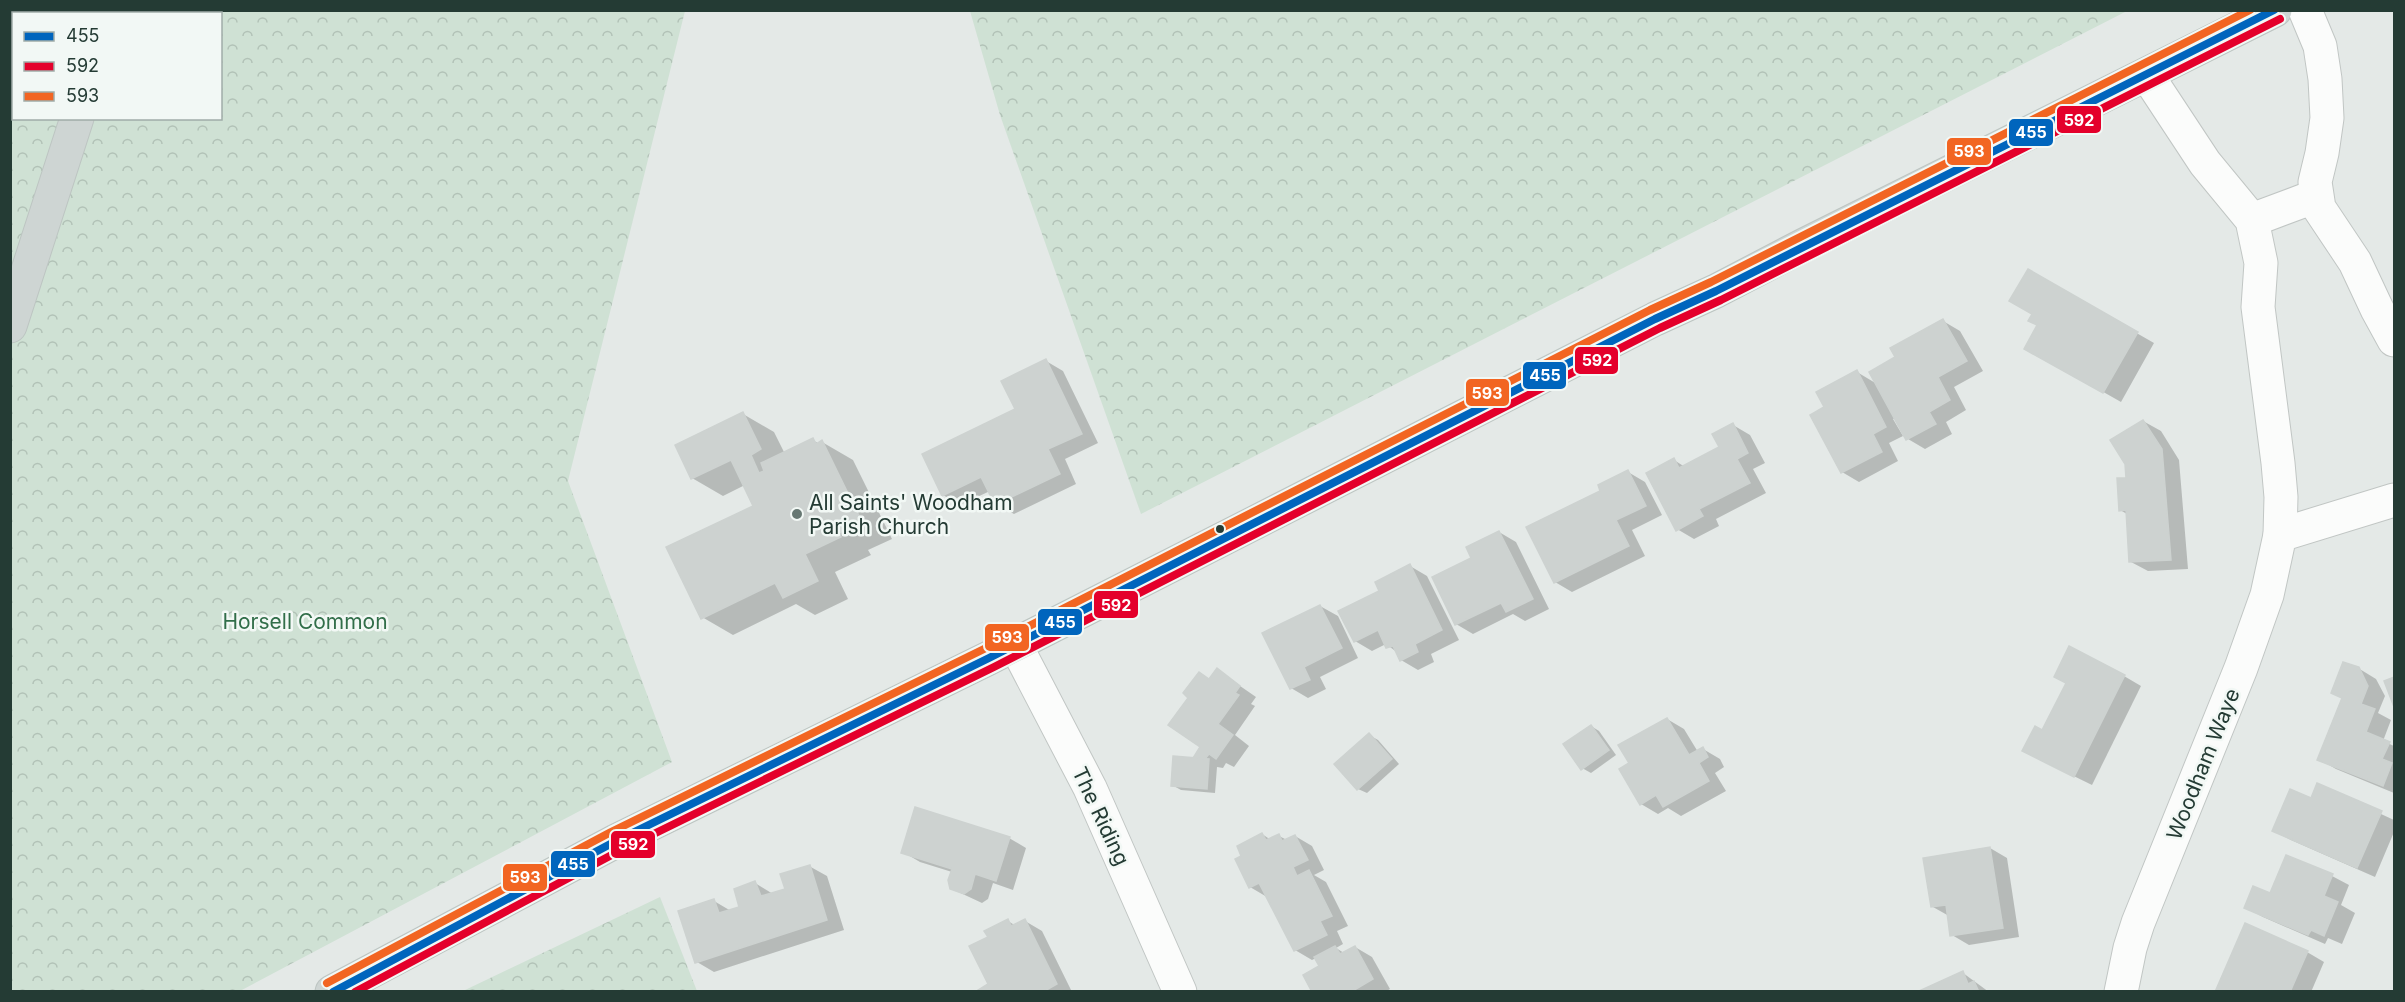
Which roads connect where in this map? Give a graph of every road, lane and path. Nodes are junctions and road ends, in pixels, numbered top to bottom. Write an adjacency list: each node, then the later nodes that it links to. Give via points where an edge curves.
1 (2275, 10): 3 (main road)
2 (2305, 10): 5 (street, via 2320,46 2325,79 2327,118)
3 (2147, 75): 6 (street, Woodham Waye, via 2205,163); 11 (main road)
4 (75, 120): 7 (main road)
5 (2316, 196): 6 (street); 8 (street, via 2326,222 2355,262)
6 (2252, 220): 10 (street, Woodham Waye, via 2261,263 2258,307 2278,463)
7 (10, 326)
8 (2394, 340)
9 (2394, 500): 10 (street)
10 (2280, 535): 14 (street, Woodham Waye, via 2267,595 2138,923)
11 (1015, 644): 12 (main road, via 616,841); 13 (street, The Riding, via 1090,788)
12 (332, 992)
13 (1180, 992)
14 (2121, 992)

